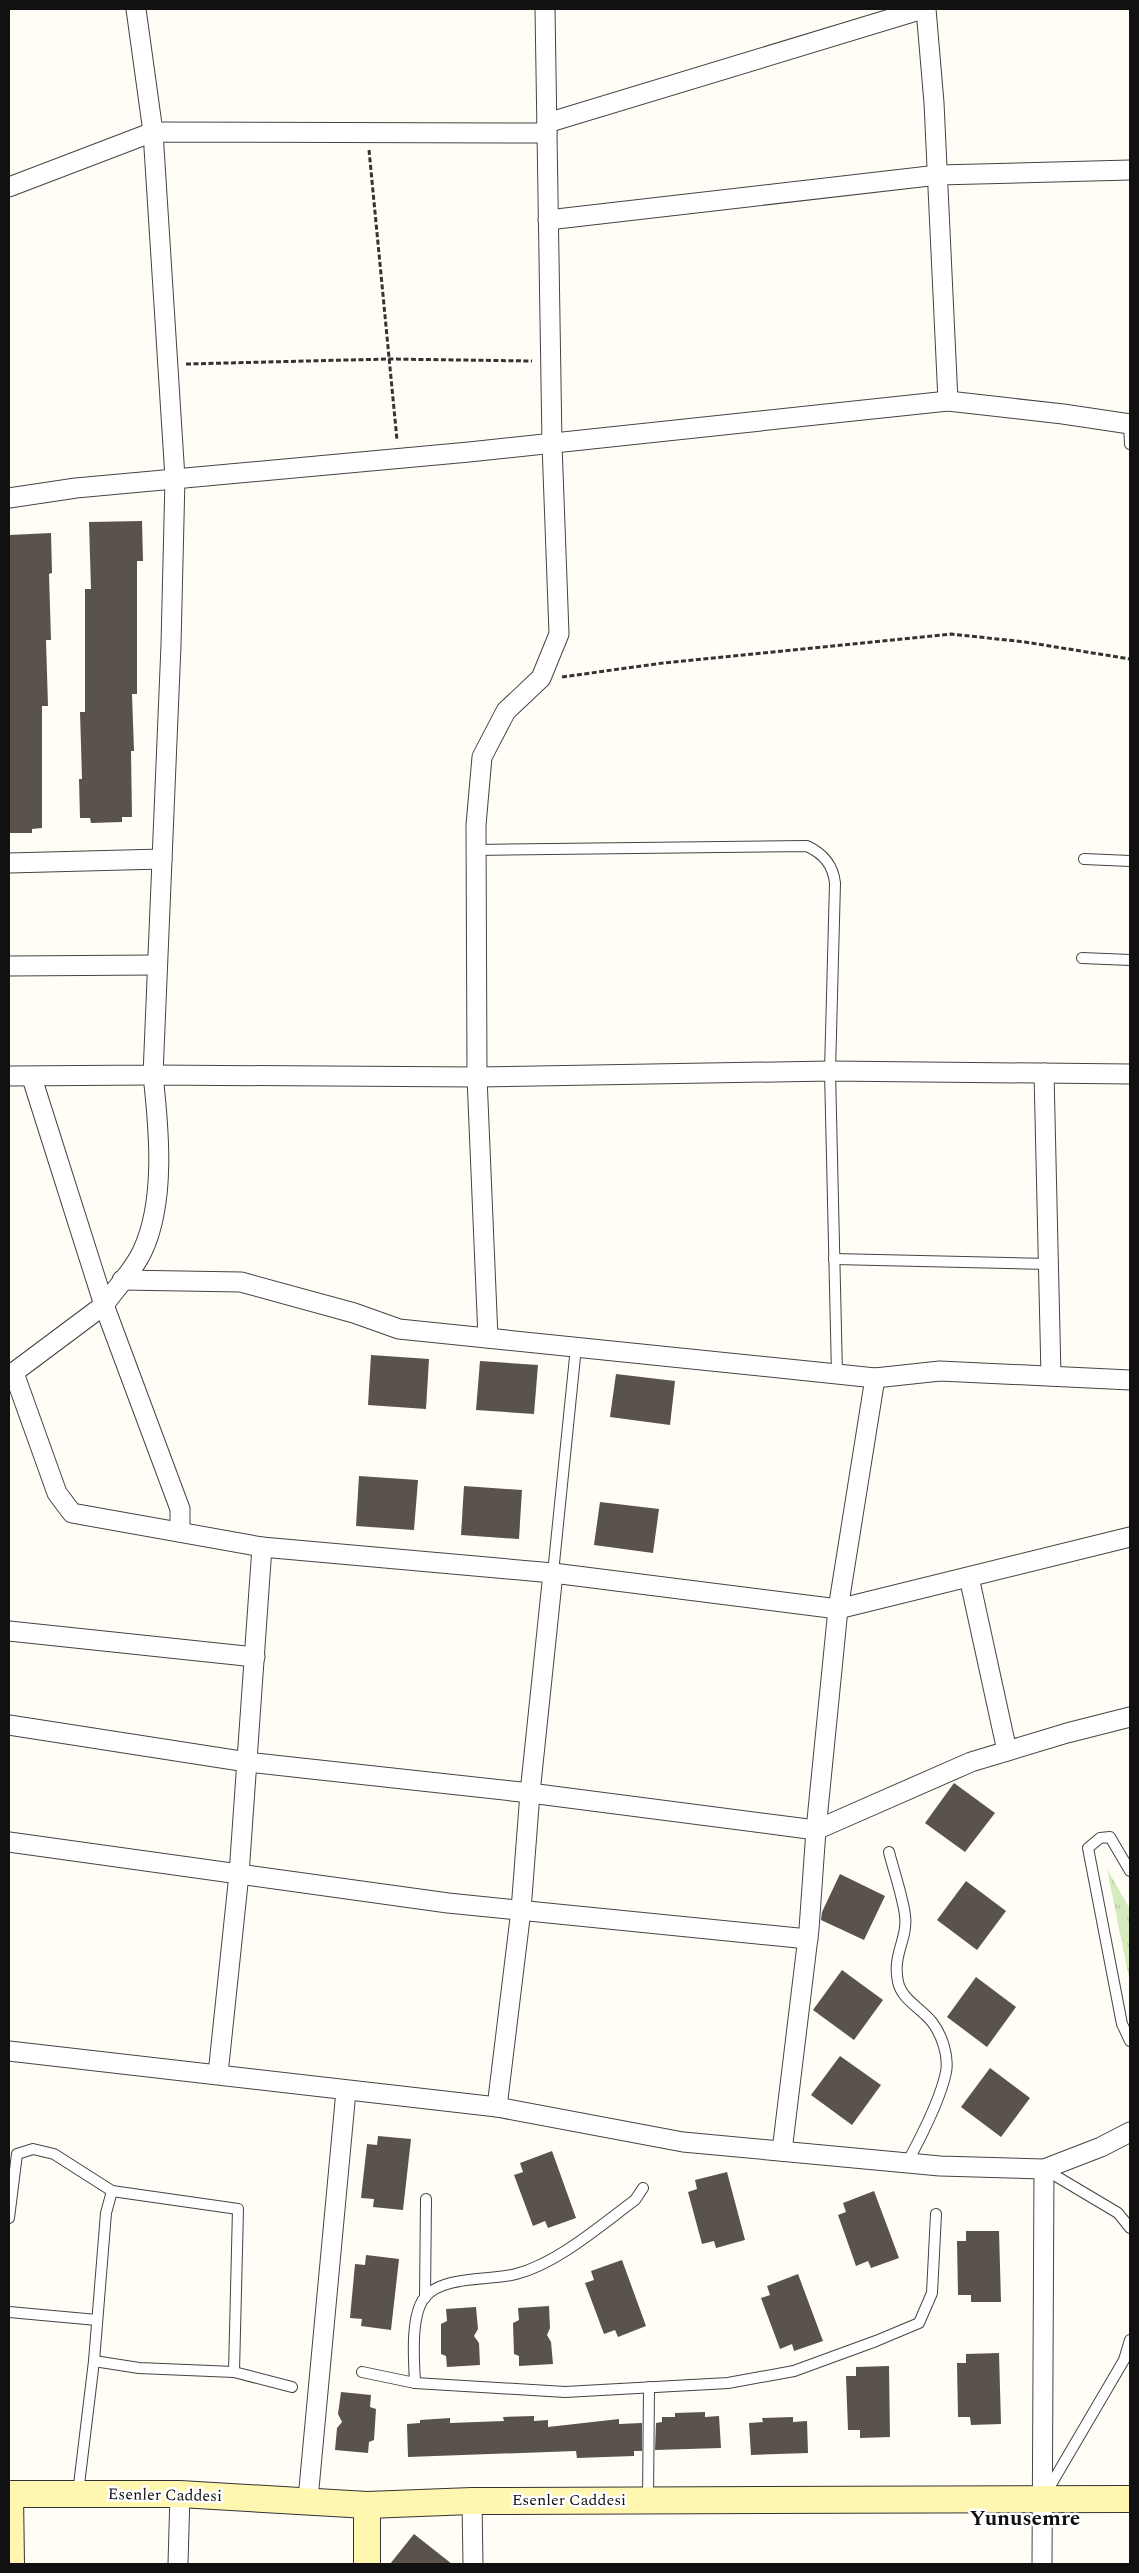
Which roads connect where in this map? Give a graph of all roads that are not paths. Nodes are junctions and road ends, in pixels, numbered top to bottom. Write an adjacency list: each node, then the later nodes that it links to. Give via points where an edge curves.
1 (136, 9): 5 (street)
2 (545, 9): 4 (street)
3 (925, 9): 4 (street); 7 (street)
4 (547, 128): 5 (street); 9 (street)
5 (152, 132): 8 (street); 14 (street)
6 (1130, 170): 7 (street)
7 (938, 175): 9 (street); 10 (street)
8 (9, 187)
9 (548, 220): 12 (street)
10 (948, 401): 11 (street); 12 (street)
11 (1130, 424): 13 (lane)
12 (552, 444): 14 (street); 16 (street, via 559,634 541,678 506,711 482,757)
13 (1130, 444)
14 (175, 478): 15 (street); 18 (street)
15 (9, 498)
16 (476, 850): 25 (lane, via 807,846 817,851 830,865 835,884); 30 (street)
17 (1084, 859): 19 (lane)
18 (162, 860): 20 (street); 23 (street)
19 (1130, 861)
20 (9, 862)
21 (1082, 958): 22 (lane)
22 (1130, 960)
23 (156, 965): 24 (street); 28 (street)
24 (9, 966)
25 (830, 1071): 26 (street); 30 (street); 32 (lane)
26 (1044, 1073): 27 (street); 33 (street)
27 (1130, 1074)
28 (152, 1075): 30 (street); 31 (street); 34 (street, via 159,1129 157,1201 142,1252)
29 (9, 1076): 31 (street)
30 (477, 1077): 36 (street)
31 (32, 1078): 35 (street)
32 (834, 1259): 33 (lane); 38 (lane)
33 (1048, 1264): 40 (street)
34 (122, 1280): 35 (street); 36 (street, via 241,1282 354,1313 399,1329)
35 (104, 1305): 39 (street); 43 (street, via 180,1509)
36 (488, 1338): 37 (street)
37 (576, 1347): 38 (street); 46 (lane)
38 (837, 1374): 41 (street)
39 (11, 1375): 43 (street, via 57,1493 72,1513)
40 (1051, 1376): 41 (street, via 940,1371); 42 (street)
41 (875, 1378): 48 (street)
42 (1130, 1380)
43 (180, 1532): 45 (street)
44 (1130, 1537): 47 (street)
45 (262, 1547): 46 (street); 50 (street)
46 (553, 1573): 48 (street); 55 (street)
47 (969, 1577): 48 (street); 53 (street)
48 (838, 1609): 56 (street)
49 (9, 1631): 50 (street)
50 (255, 1657): 54 (street)
51 (1130, 1717): 53 (street)
52 (9, 1725): 54 (street)
53 (1008, 1751): 56 (street, via 971,1762)
54 (247, 1762): 55 (street); 60 (street)
55 (530, 1793): 56 (street); 61 (street)
56 (816, 1830): 62 (street)
57 (9, 1842): 60 (street)
58 (889, 1852): 70 (lane, via 904,1915 904,1932 895,1964 899,1985 906,1998 932,2022 946,2056 941,2089)
59 (1130, 1871): 63 (lane, via 1110,1837 1100,1838 1088,1848 1122,2024)
60 (239, 1874): 61 (street); 65 (street)
61 (521, 1910): 62 (street); 67 (street)
62 (808, 1939): 69 (street)
63 (1130, 2041)
64 (9, 2051): 65 (street)
65 (218, 2074): 66 (street)
66 (346, 2091): 67 (street); 94 (street)
67 (497, 2107): 69 (street, via 684,2142)
68 (1130, 2132): 71 (street)
69 (782, 2150): 70 (street)
70 (907, 2163): 71 (street)
71 (1044, 2169): 77 (lane, via 1118,2213); 96 (street)
72 (643, 2188): 78 (lane, via 636,2200 554,2257 516,2274 439,2286)
73 (112, 2191): 76 (lane, via 54,2154 33,2149 17,2154); 80 (lane, via 106,2213); 85 (lane, via 238,2209)
74 (426, 2199): 78 (lane)
75 (936, 2214): 89 (lane, via 932,2293 919,2322 794,2371 728,2383)
76 (9, 2218)
77 (1130, 2228)
78 (425, 2298): 87 (lane, via 418,2314 414,2345)
79 (9, 2312): 80 (lane)
80 (97, 2320): 82 (lane)
81 (1130, 2340): 83 (lane)
82 (94, 2361): 85 (lane, via 140,2368); 91 (lane)
83 (1119, 2369): 84 (lane); 96 (lane)
84 (1130, 2370)
85 (234, 2372): 88 (lane)
86 (362, 2372): 87 (lane)
87 (415, 2383): 89 (lane, via 564,2392)
88 (292, 2386)
89 (648, 2388): 95 (lane)
90 (9, 2494): 91 (street, Esenler Caddesi); 99 (street)
91 (78, 2494): 92 (street, Esenler Caddesi)
92 (180, 2494): 94 (street, Esenler Caddesi); 100 (street)
93 (1130, 2498): 96 (street, Esenler Caddesi)
94 (308, 2500): 98 (street, Esenler Caddesi)
95 (648, 2500): 96 (street, Esenler Caddesi); 97 (street, Esenler Caddesi)
96 (1041, 2500): 103 (street)
97 (472, 2501): 98 (street, Esenler Caddesi); 102 (street)
98 (368, 2505): 101 (street)
99 (11, 2564)
100 (178, 2564)
101 (367, 2564)
102 (473, 2564)
103 (1042, 2564)

